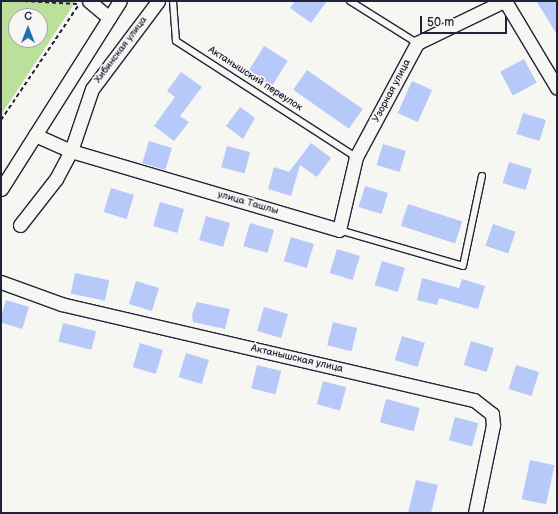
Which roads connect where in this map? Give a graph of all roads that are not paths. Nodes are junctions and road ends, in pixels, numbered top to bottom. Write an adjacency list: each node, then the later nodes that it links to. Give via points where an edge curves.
1 (89, 1): 7 (street)
2 (120, 1): 7 (street)
3 (158, 1): 11 (street, Хибинская улица, via 92,89)
4 (173, 1): 12 (lane, Актанышский переулок, via 176,41)
5 (350, 1): 8 (lane)
6 (504, 1): 8 (street); 9 (street)
7 (109, 18): 10 (street)
8 (417, 43): 12 (street, Узорная улица)
9 (557, 88)
10 (35, 135): 11 (street, улица Ташлы); 14 (street)
11 (71, 151): 15 (street, Хибинская улица, via 56,179); 16 (street, улица Ташлы)
12 (356, 156): 16 (street, Узорная улица)
13 (482, 176): 16 (lane, улица Ташлы, via 463,266)
14 (1, 189)
15 (20, 225)
16 (339, 230)
17 (1, 282): 18 (street, Актанышская улица, via 61,304 474,400 492,414 493,425)
18 (475, 513)

